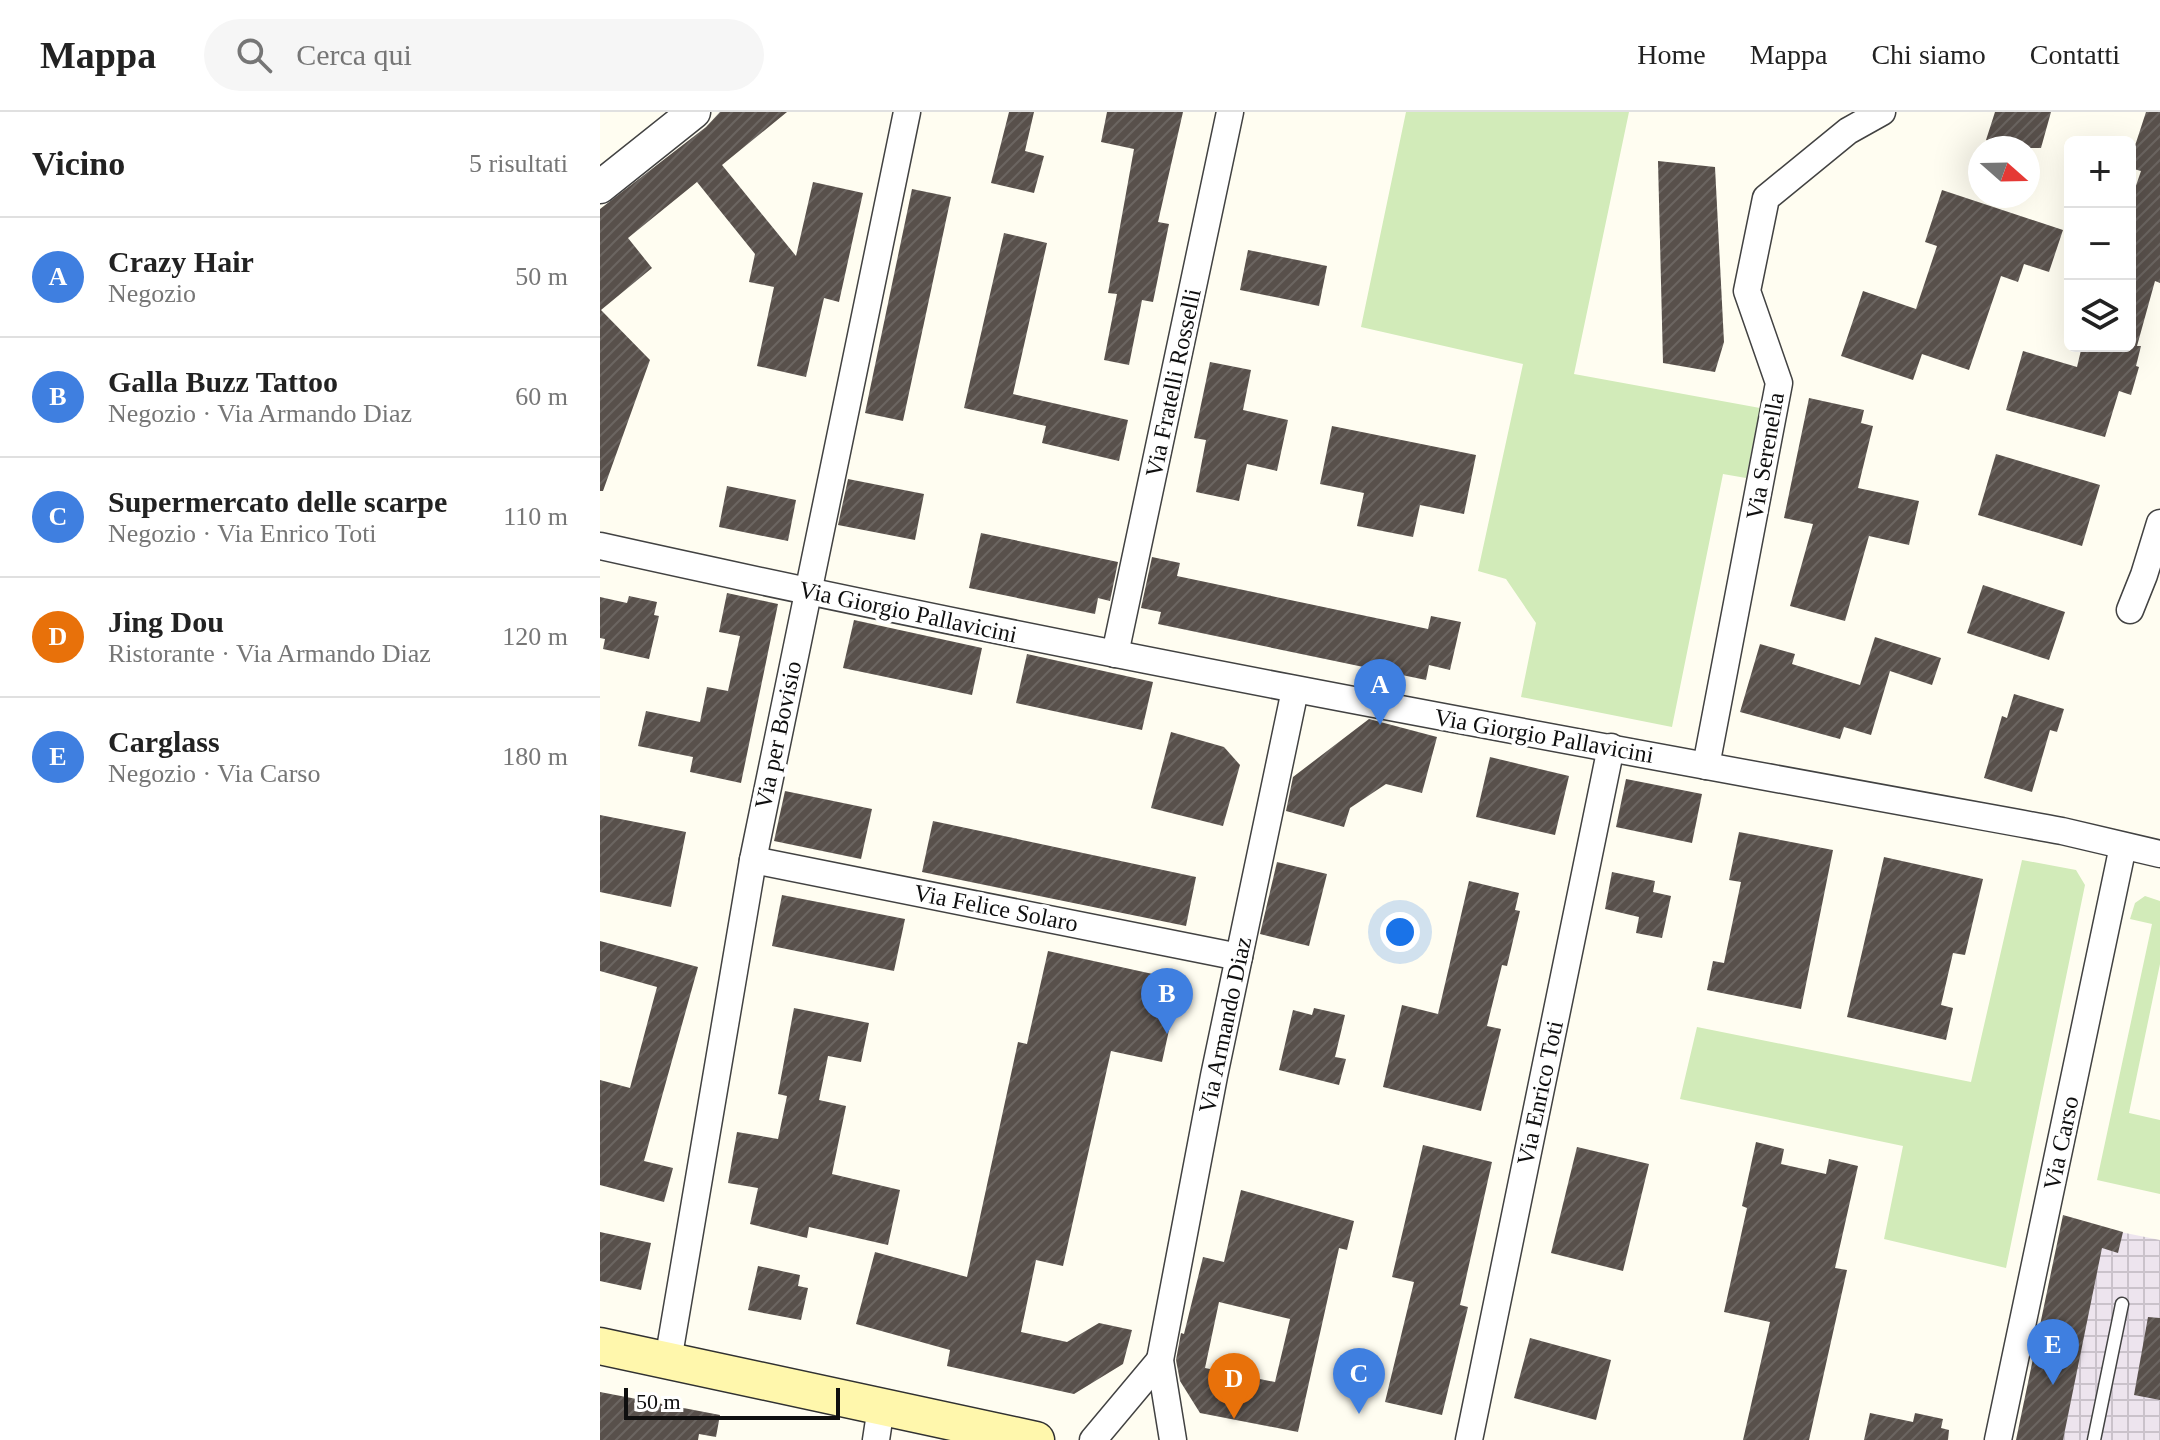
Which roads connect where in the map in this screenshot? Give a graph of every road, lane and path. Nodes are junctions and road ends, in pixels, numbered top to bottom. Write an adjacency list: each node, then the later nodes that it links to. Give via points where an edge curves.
1 (694, 112): 5 (street)
2 (907, 112): 8 (street, Via per Bovisio)
3 (1230, 112): 10 (street, Via Fratelli Rosselli)
4 (1882, 112): 13 (street, Via Serenella, via 1848,131 1766,198 1747,291 1779,383)
5 (600, 187)
6 (2160, 523): 9 (street)
7 (600, 546): 8 (street, Via Giorgio Pallavicini)
8 (807, 592): 10 (street, Via Giorgio Pallavicini); 16 (street, Via per Bovisio)
9 (2130, 610)
10 (1115, 654): 11 (street, Via Giorgio Pallavicini)
11 (1295, 690): 12 (street, Via Giorgio Pallavicini); 17 (street, Via Armando Diaz)
12 (1611, 747): 13 (street, Via Giorgio Pallavicini); 26 (street, Via Enrico Toti)
13 (1706, 766): 14 (street, Via Giorgio Pallavicini)
14 (2123, 846): 15 (street, Via Giorgio Pallavicini); 27 (street, Via Carso)
15 (2160, 854)
16 (753, 860): 17 (street, Via Felice Solaro); 21 (street, Via per Bovisio)
17 (1239, 957): 20 (street, Via Armando Diaz)
18 (2122, 1304): 28 (lane)
19 (600, 1346): 21 (main road)
20 (1160, 1360): 24 (street, Via Armando Diaz); 25 (street, Via Armando Diaz)
21 (668, 1361): 22 (main road)
22 (879, 1424): 23 (main road)
23 (1036, 1440)
24 (1093, 1440)
25 (1173, 1440)
26 (1469, 1440)
27 (1998, 1440)
28 (2094, 1440)

